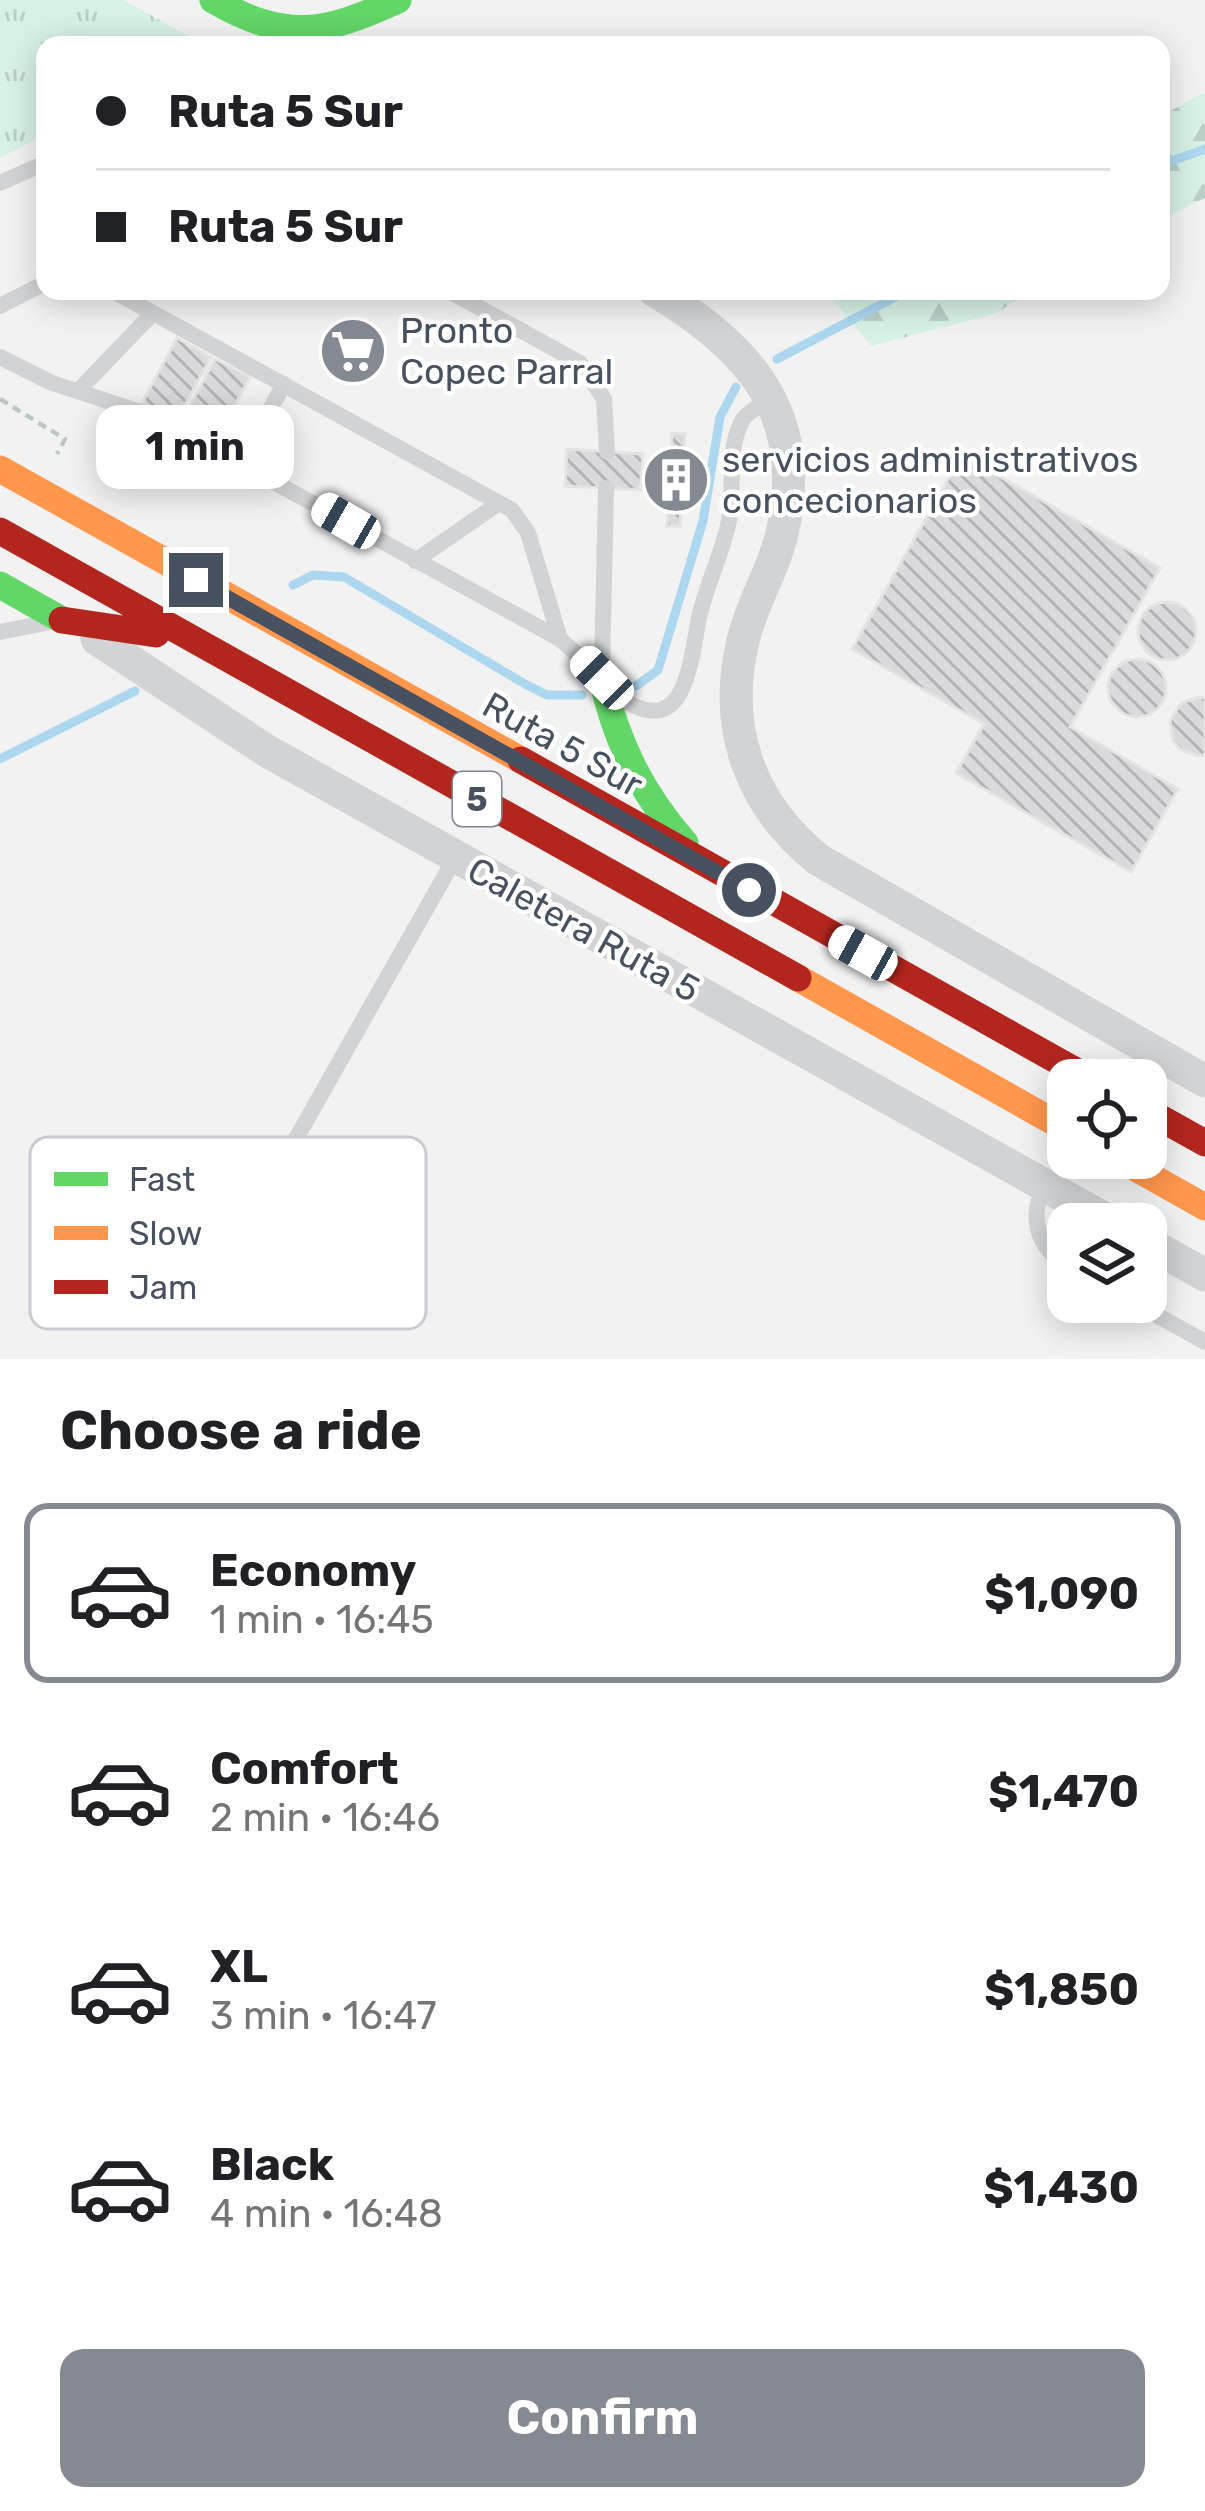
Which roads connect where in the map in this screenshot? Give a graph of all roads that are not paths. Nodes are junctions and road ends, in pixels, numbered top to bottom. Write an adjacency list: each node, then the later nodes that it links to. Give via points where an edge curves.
1 (213, 0): 3 (main road)
2 (398, 0): 4 (main road)
3 (278, 36)
4 (308, 36)
5 (36, 167): 6 (lane)
6 (0, 183)
7 (36, 288): 11 (lane)
8 (129, 300): 12 (lane)
9 (466, 300): 19 (lane, via 589,372 604,399)
10 (668, 300): 16 (street, via 748,361)
11 (0, 306)
12 (153, 314): 14 (lane); 15 (lane)
13 (0, 357): 15 (lane)
14 (284, 384): 20 (lane); 23 (lane)
15 (79, 390): 17 (lane)
16 (773, 402): 31 (lane, via 741,424 729,520 683,688 666,708 648,712); 35 (street, via 788,500 743,642 736,704 744,758 766,806 819,860)
17 (138, 411)
18 (212, 448): 20 (lane)
19 (607, 452)
20 (241, 462): 25 (lane)
21 (0, 469): 33 (main road, Ruta 5 Sur / 5)
22 (606, 488): 31 (lane)
23 (499, 502): 25 (lane); 30 (lane, via 528,532)
24 (0, 531): 29 (main road, 5)
25 (416, 560): 30 (lane)
26 (0, 585): 27 (main road, Caletera Ruta 5)
27 (62, 620): 28 (lane); 29 (main road); 32 (street, Caletera Ruta 5)
28 (0, 632)
29 (192, 639): 36 (main road, 5)
30 (560, 639): 31 (lane)
31 (602, 678): 33 (main road, via 636,779)
32 (455, 858): 38 (lane); 41 (street, Caletera Ruta 5)
33 (711, 869): 34 (main road, Ruta 5 Sur / 5)
34 (1054, 1059)
35 (1205, 1082)
36 (1047, 1118)
37 (1167, 1121): 39 (main road)
38 (297, 1137)
39 (1205, 1142)
40 (1155, 1179): 43 (main road)
41 (1045, 1185): 42 (street, Caletera Ruta 5); 44 (lane, via 1035,1209)
42 (1077, 1203)
43 (1205, 1207)
44 (1047, 1249)
45 (1167, 1254): 46 (street)
46 (1205, 1275)
47 (1167, 1321): 48 (lane)
48 (1205, 1342)

